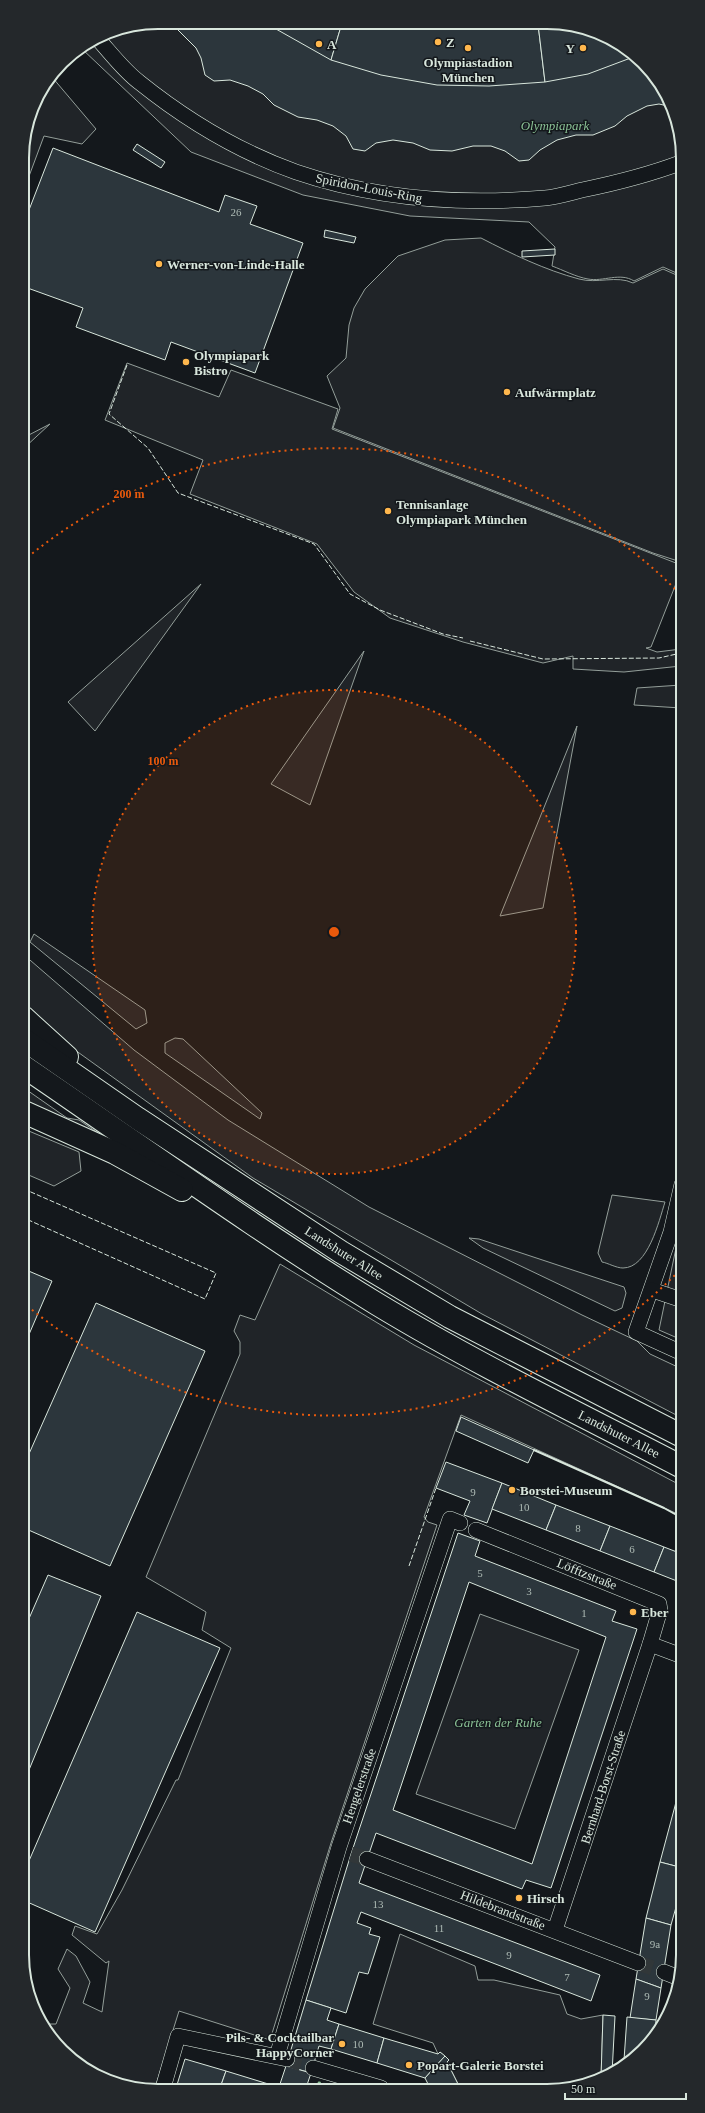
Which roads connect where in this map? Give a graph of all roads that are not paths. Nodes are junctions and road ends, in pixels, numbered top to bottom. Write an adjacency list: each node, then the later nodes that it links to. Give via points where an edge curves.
1 (101, 43): 2 (street, Spiridon-Louis-Ring, via 138,81 187,117 232,144 294,171 323,180 406,197 446,201 546,198 656,172)
2 (676, 164)
3 (29, 1022): 7 (highway)
4 (29, 1042): 7 (highway, Landshuter Allee)
5 (29, 1069): 9 (highway, Landshuter Allee)
6 (29, 1114): 9 (highway, Landshuter Allee, via 115,1153)
7 (137, 1118): 13 (highway, Landshuter Allee, via 341,1252 450,1317)
8 (676, 1210): 10 (street)
9 (285, 1246): 14 (highway, Landshuter Allee, via 436,1338)
10 (652, 1290): 11 (street); 12 (street, via 636,1332)
11 (676, 1298)
12 (676, 1350)
13 (676, 1433)
14 (676, 1464)
15 (455, 1521): 25 (street, Hengelerstraße, via 345,1851 282,2058 178,2036)
16 (476, 1530): 17 (street, Löfftzstraße, via 655,1601 659,1604 660,1610)
17 (650, 1644): 18 (street); 20 (street, Bernhard-Borst-Straße)
18 (676, 1654)
19 (367, 1859): 20 (street, Hildebrandstraße)
20 (555, 1930): 21 (street, Hildebrandstraße)
21 (638, 1963)
22 (664, 1972): 23 (street)
23 (674, 1976)
24 (313, 2068): 26 (street)
25 (164, 2084)
26 (367, 2084)

